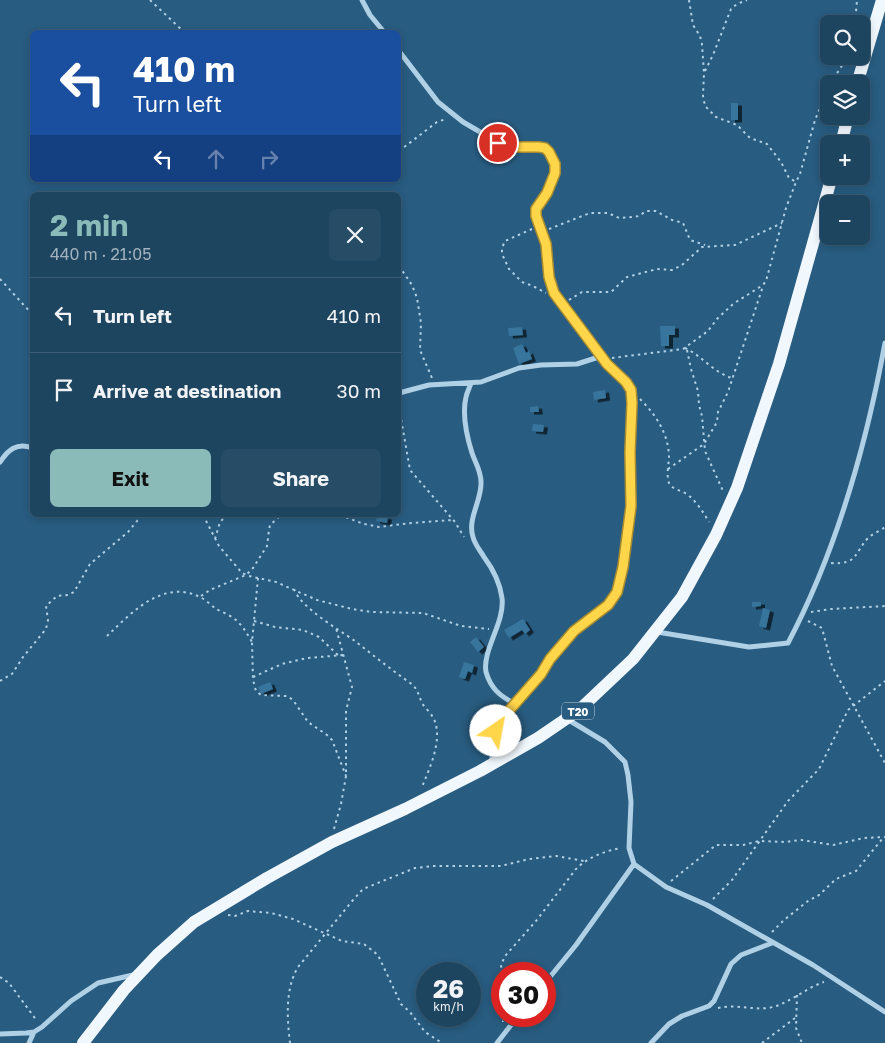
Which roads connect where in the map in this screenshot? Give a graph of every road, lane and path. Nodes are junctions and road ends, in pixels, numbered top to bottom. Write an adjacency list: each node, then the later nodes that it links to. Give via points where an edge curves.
1 (150, 0): 8 (path)
2 (362, 0): 9 (street)
3 (689, 0): 11 (path, via 702,44)
4 (747, 0): 11 (path, via 731,9)
5 (856, 0): 7 (path)
6 (882, 0): 12 (main road)
7 (855, 15)
8 (182, 30)
9 (382, 30)
10 (401, 54): 14 (street, via 438,102)
11 (704, 73): 16 (path, via 703,96 710,113 737,125 750,138 766,144 789,178)
12 (860, 75)
13 (820, 108): 16 (path)
14 (455, 116): 15 (path, via 437,122); 19 (street, via 498,143 545,148 549,152 555,173 536,209)
15 (401, 149)
16 (796, 182): 18 (path)
17 (829, 185): 40 (main road, T20, via 779,364)
18 (782, 223): 20 (path, via 735,245); 23 (path)
19 (541, 229): 20 (path, via 590,213 608,213 619,218 656,210 683,223 690,240); 24 (street, via 549,277); 24 (path, via 509,238 503,244 502,254 522,282)
20 (707, 246): 25 (path, via 672,270 627,277 611,292 582,292)
21 (401, 269): 32 (path, via 417,298 421,322 420,350)
22 (0, 279): 26 (path)
23 (764, 284): 28 (path, via 734,304); 30 (path)
24 (557, 297): 25 (street)
25 (562, 305): 29 (street)
26 (30, 312)
27 (885, 343): 51 (street, via 857,464)
28 (686, 349): 29 (path); 30 (path, via 724,376); 36 (path, via 698,391)
29 (602, 357): 31 (street, via 577,364 519,368); 33 (street)
30 (732, 378): 36 (path, via 717,422)
31 (472, 383): 32 (street); 60 (street, via 466,396 466,423 482,480 472,536 494,570 502,598)
32 (434, 385): 34 (street)
33 (631, 390): 39 (path, via 661,425 667,440); 69 (street, via 631,506 617,592 608,605 574,631)
34 (401, 393)
35 (401, 418): 46 (path, via 413,476)
36 (704, 444): 39 (path); 40 (path, via 706,457)
37 (30, 447): 38 (street, via 10,450)
38 (0, 462)
39 (668, 469): 48 (path, via 673,488 686,493 700,507)
40 (730, 504): 48 (main road, T20)
41 (140, 517): 67 (path, via 128,532 90,564 74,592 57,596 48,603 46,629 12,674)
42 (204, 517): 49 (path)
43 (225, 517): 49 (path, via 217,527)
44 (279, 517): 52 (path, via 270,525 267,546)
45 (345, 517): 46 (path, via 379,527)
46 (453, 520): 50 (path)
47 (885, 527): 51 (path, via 869,538 851,560)
48 (716, 535): 61 (main road, T20, via 682,598)
49 (215, 539): 52 (path)
50 (466, 541)
51 (824, 563): 57 (street)
52 (246, 575): 53 (path); 55 (path)
53 (258, 578): 54 (path); 58 (path)
54 (294, 589): 59 (path, via 305,604); 60 (path, via 317,600 352,609 423,613 461,626)
55 (200, 597): 62 (path, via 168,592 137,608); 63 (path, via 238,621)
56 (885, 606): 57 (path, via 831,608)
57 (802, 615): 61 (street, via 788,643 774,646 749,647); 70 (path, via 822,628 832,666)
58 (253, 621): 63 (path); 65 (path, via 303,630 319,637)
59 (336, 628): 64 (path); 75 (path, via 413,685 433,717 438,736 436,748)
60 (497, 629): 69 (street, via 486,669 499,695)
61 (655, 632): 71 (main road, T20, via 633,660)
62 (107, 636)
63 (252, 642): 66 (path)
64 (344, 655): 65 (path); 74 (path, via 352,687 346,711)
65 (339, 656): 66 (path, via 282,664)
66 (253, 677): 74 (path, via 258,693 290,697 308,722 327,735 336,748)
67 (0, 681)
68 (885, 681): 70 (path)
69 (515, 704): 73 (street, via 496,731)
70 (854, 705): 72 (path); 77 (path, via 848,710 818,769 788,801)
71 (567, 719): 73 (main road, T20); 79 (street, via 605,742 625,762 631,802)
72 (885, 763)
73 (491, 765): 75 (main road, T20)
74 (346, 776): 78 (path, via 338,817)
75 (415, 804): 78 (main road, T20)
76 (884, 838): 77 (path, via 864,838 833,845 802,840); 86 (path, via 856,871 836,879 774,929)
77 (759, 841): 82 (path, via 743,845 716,845); 83 (path, via 732,880)
78 (327, 845): 84 (main road, T20)
79 (630, 848): 80 (path, via 619,848); 81 (street)
80 (584, 861): 85 (path, via 556,856 502,866 414,868 363,890); 87 (path)
81 (634, 864): 82 (street); 88 (street)
82 (666, 887): 83 (street)
83 (707, 904): 86 (street)
84 (207, 913): 85 (path, via 235,916 248,911 271,913); 89 (main road, T20)
85 (325, 933): 102 (path, via 293,975 288,1010); 103 (path, via 342,941 364,944 378,955 401,1004 424,1032)
86 (770, 941): 91 (street); 93 (street, via 731,964 714,1001)
87 (502, 962)
88 (556, 970)
89 (139, 974): 96 (street, via 98,983 71,1001); 101 (main road, T20)
90 (0, 977): 96 (path)
91 (834, 979): 92 (path); 94 (street)
92 (797, 995): 93 (path, via 769,1008 730,1005); 95 (path)
93 (696, 1010): 105 (street, via 669,1024)
94 (885, 1012)
95 (795, 1018): 106 (path); 107 (path)
96 (42, 1027): 98 (street)
97 (509, 1027): 104 (street)
98 (34, 1032): 99 (street); 100 (street)
99 (0, 1034)
100 (29, 1043)
101 (83, 1043)
102 (290, 1043)
103 (442, 1043)
104 (497, 1043)
105 (652, 1043)
106 (762, 1043)
107 (802, 1043)

